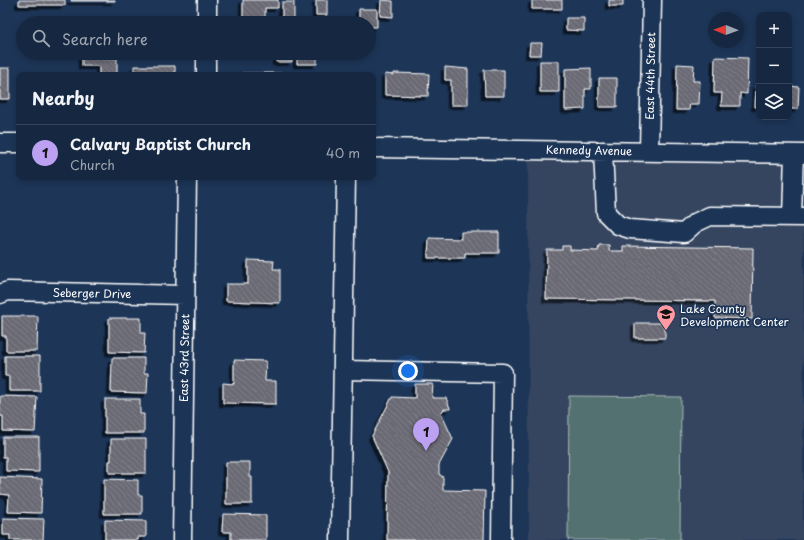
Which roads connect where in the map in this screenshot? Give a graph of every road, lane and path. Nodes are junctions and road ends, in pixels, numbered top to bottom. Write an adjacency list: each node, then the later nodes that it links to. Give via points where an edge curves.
1 (208, 0): 3 (street)
2 (652, 0): 10 (street, East 44th Street)
3 (207, 16)
4 (206, 60): 5 (street)
5 (206, 72)
6 (0, 143): 7 (street)
7 (16, 143)
8 (376, 148): 9 (street, Kennedy Avenue)
9 (603, 151): 10 (street, Kennedy Avenue); 14 (street, via 606,213 618,225 630,229 684,233 695,223 710,216)
10 (649, 152): 11 (street, Kennedy Avenue)
11 (799, 154): 14 (street)
12 (186, 180): 16 (street, East 43rd Street)
13 (346, 180): 17 (street)
14 (798, 217)
15 (0, 294): 16 (street, Seberger Drive, via 8,291)
16 (185, 295): 18 (street, East 43rd Street)
17 (343, 370): 19 (street); 20 (street, via 503,373)
18 (182, 540)
19 (340, 540)
20 (501, 540)

